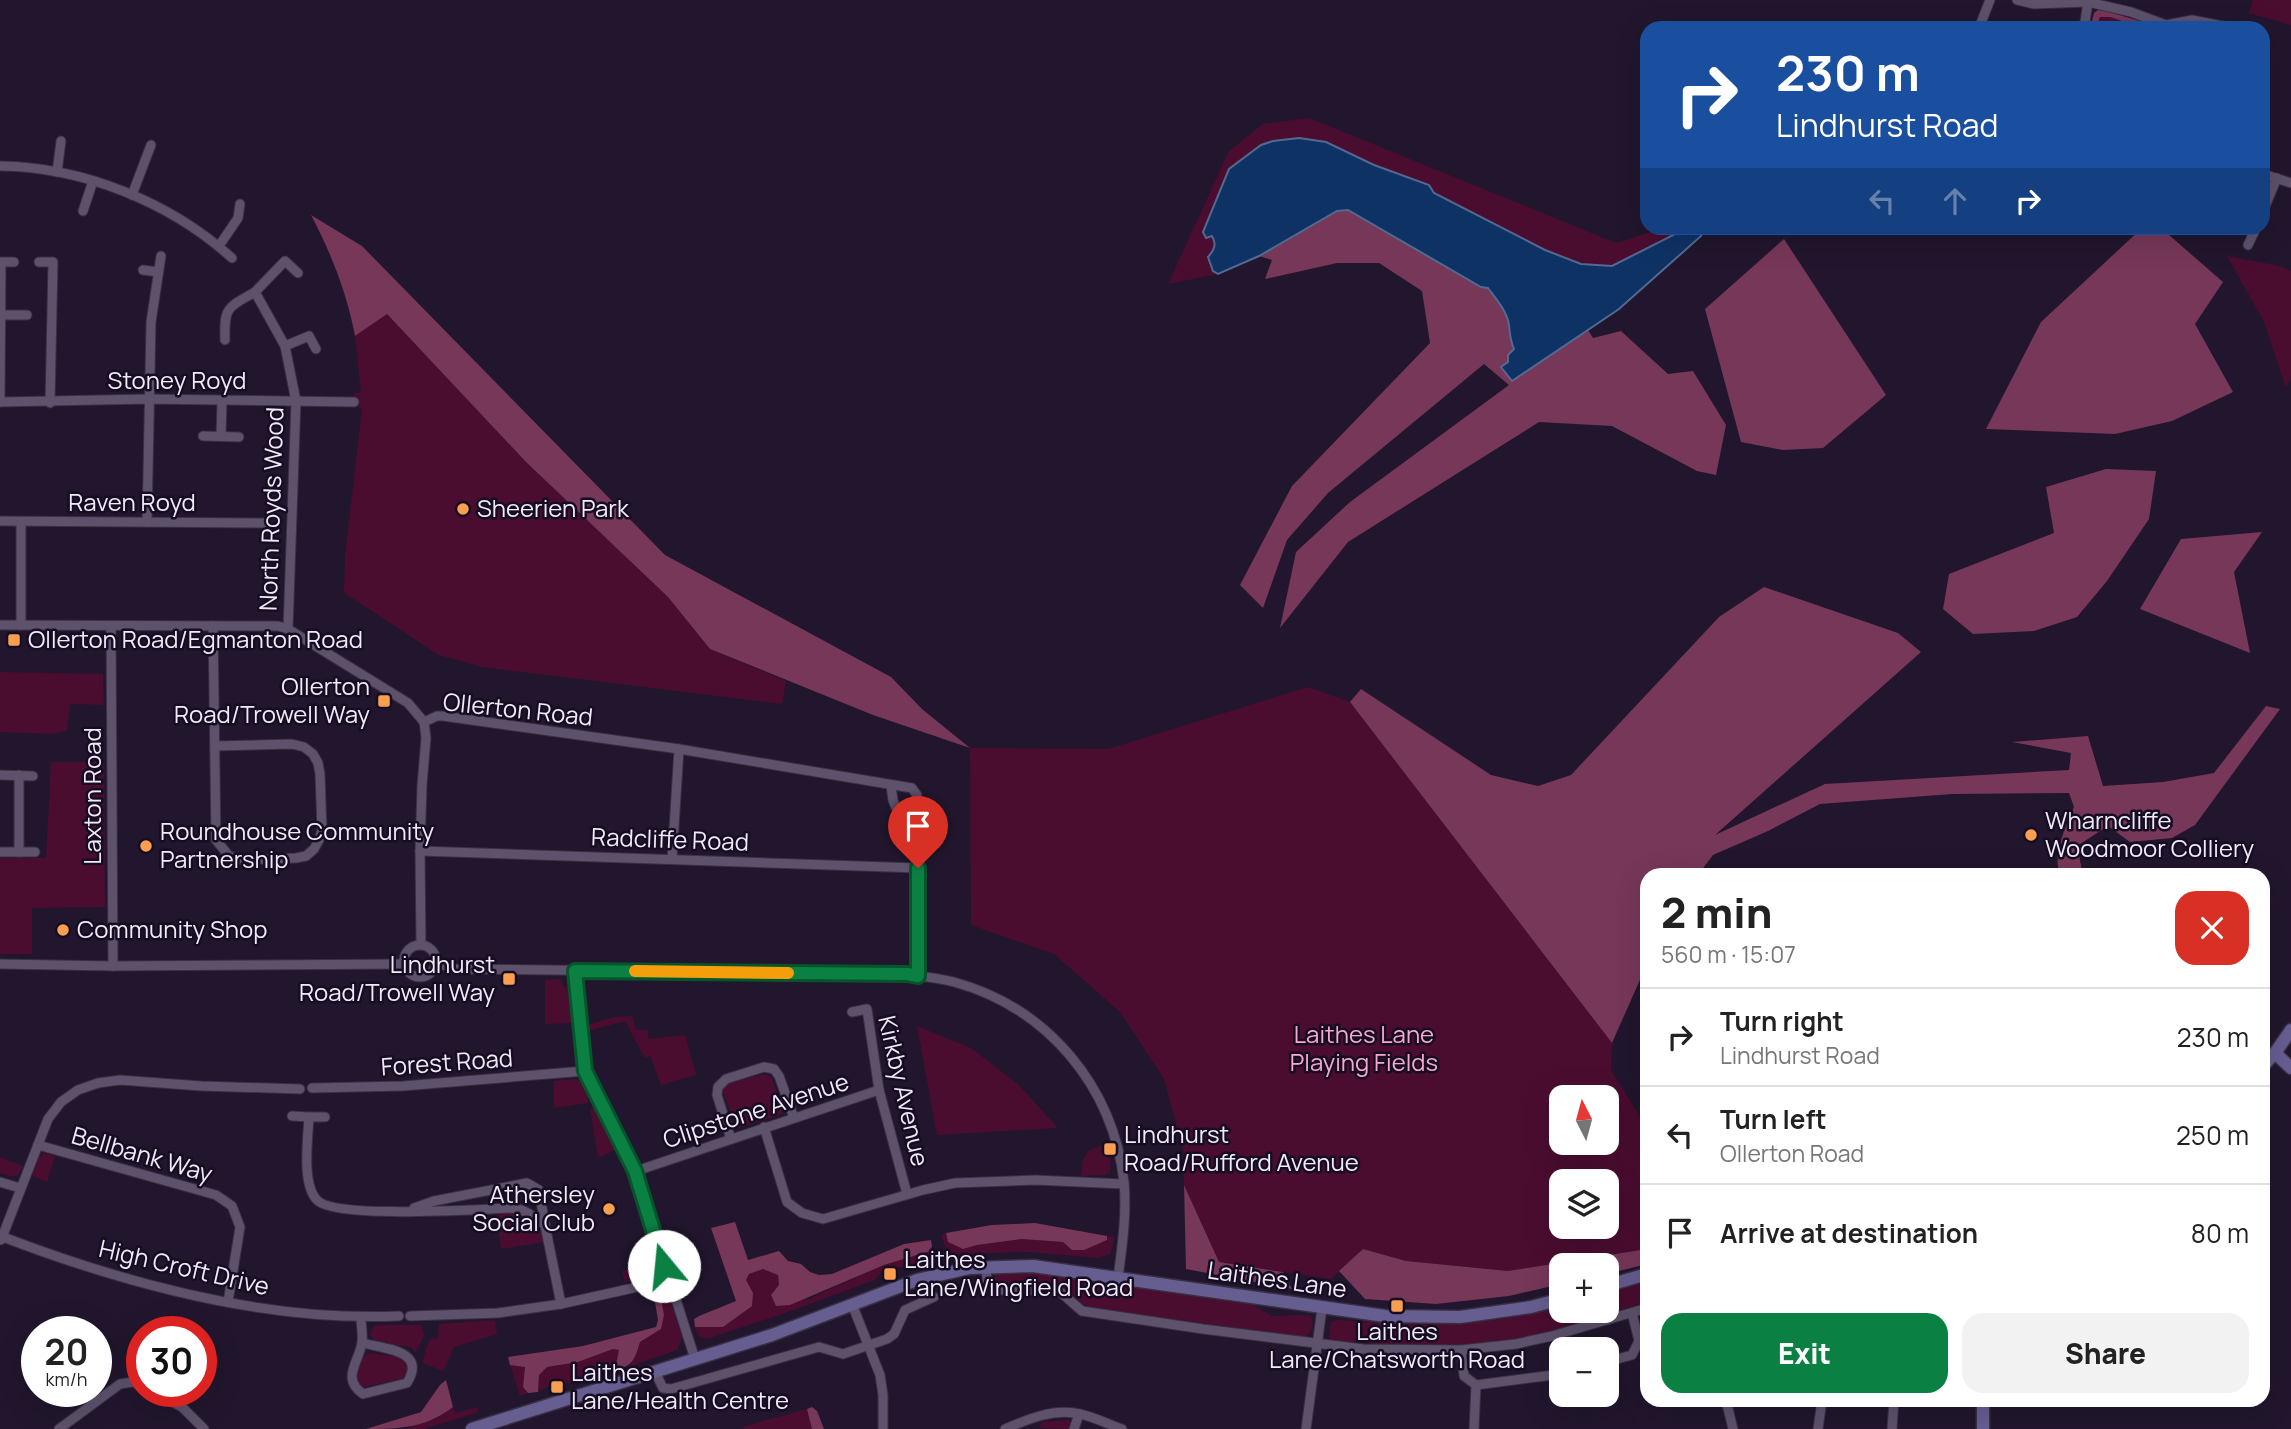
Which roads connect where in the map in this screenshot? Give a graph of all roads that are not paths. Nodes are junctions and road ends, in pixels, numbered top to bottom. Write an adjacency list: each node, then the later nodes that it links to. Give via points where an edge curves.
1 (1990, 0): 6 (street)
2 (2017, 0): 4 (street, via 2034,4)
3 (2134, 0): 5 (street)
4 (2088, 2): 5 (street); 7 (street)
5 (2131, 12): 8 (street)
6 (1982, 21)
7 (2085, 21)
8 (2157, 21)
9 (61, 141): 12 (street)
10 (151, 145): 18 (street)
11 (0, 166): 12 (street)
12 (57, 172): 15 (street)
13 (2270, 176): 14 (street)
14 (2277, 178): 16 (street); 17 (street)
15 (93, 181): 18 (street); 20 (street)
16 (2291, 183)
17 (2270, 194)
18 (132, 195): 23 (street, via 176,216)
19 (240, 204): 23 (street, via 238,218)
20 (83, 211)
21 (2252, 235): 22 (street)
22 (2248, 244)
23 (219, 246): 25 (street)
24 (161, 256): 29 (street)
25 (232, 258)
26 (14, 262): 32 (street, via 1,262)
27 (39, 262): 41 (street, via 53,262)
28 (143, 270): 29 (street)
29 (158, 272): 37 (street)
30 (298, 273): 31 (street, via 285,261)
31 (255, 292): 34 (street, via 230,307 224,318); 35 (street, North Royds Wood)
32 (1, 315): 33 (street); 40 (street)
33 (27, 315)
34 (225, 340)
35 (285, 346): 36 (street, via 309,337); 39 (street, North Royds Wood)
36 (316, 349)
37 (148, 399): 38 (street, Stoney Royd); 41 (street, Stoney Royd); 48 (street)
38 (222, 400): 39 (street, Stoney Royd); 44 (street)
39 (296, 401): 42 (street, Stoney Royd); 54 (street, North Royds Wood)
40 (0, 402): 41 (street, Stoney Royd)
41 (50, 402)
42 (354, 402)
43 (203, 436): 44 (street)
44 (221, 436): 45 (street)
45 (239, 437)
46 (0, 521): 47 (street, Raven Royd)
47 (21, 522): 48 (street, Raven Royd); 51 (street)
48 (147, 522): 49 (street, Raven Royd)
49 (265, 523)
50 (0, 625): 51 (street, Ollerton Road)
51 (21, 625): 52 (street, Ollerton Road)
52 (111, 626): 53 (street, Ollerton Road); 73 (street, Laxton Road)
53 (213, 626): 54 (street, Ollerton Road); 56 (street)
54 (288, 628): 55 (street, Ollerton Road, via 408,703)
55 (424, 722): 57 (street, Ollerton Road, via 443,716); 63 (street)
56 (215, 746): 56 (street, via 216,840 221,848 240,860 296,858 314,849 321,830 320,774 313,754 292,744)
57 (679, 749): 61 (street, Ollerton Road); 67 (street)
58 (0, 775): 59 (street)
59 (19, 775): 60 (street); 65 (street)
60 (33, 776)
61 (891, 786)
62 (918, 817): 68 (street)
63 (421, 851): 67 (street, Radcliffe Road); 69 (street)
64 (0, 852): 65 (street)
65 (19, 852): 66 (street)
66 (35, 852)
67 (672, 859): 68 (street, Radcliffe Road)
68 (918, 868): 75 (street)
69 (421, 944): 70 (street, via 433,951); 72 (street, via 407,951)
70 (436, 962): 72 (street, via 431,973 420,977 409,974); 74 (street, via 456,969)
71 (0, 964): 73 (street)
72 (404, 964): 73 (street)
73 (113, 966)
74 (575, 971): 75 (street); 81 (street)
75 (918, 976): 94 (street, via 955,982 997,999 1032,1020 1068,1052 1106,1112)
76 (852, 1012): 84 (street, Kirkby Avenue, via 867,1009)
77 (2291, 1030): 78 (main road)
78 (2275, 1053): 79 (main road); 80 (main road)
79 (2270, 1058)
80 (2291, 1068)
81 (585, 1071): 82 (street, Forest Road, via 403,1086); 103 (street, via 635,1171)
82 (312, 1088)
83 (300, 1089): 91 (street, via 120,1080 98,1083 61,1102 48,1119)
84 (879, 1090): 88 (street, Clipstone Avenue); 96 (street, Kirkby Avenue)
85 (292, 1116): 86 (street)
86 (309, 1117): 87 (street); 97 (street, via 307,1184 318,1201 337,1209)
87 (325, 1117)
88 (794, 1118): 89 (street, Clipstone Avenue); 90 (street, via 774,1069 764,1067 726,1079 717,1095)
89 (764, 1127): 90 (street, Clipstone Avenue); 96 (street, via 787,1202 802,1213 823,1219)
90 (731, 1139): 92 (street, Clipstone Avenue)
91 (38, 1146): 95 (street); 106 (street, Bellbank Way, via 216,1195 232,1206 240,1227)
92 (645, 1168)
93 (0, 1182): 95 (street)
94 (1124, 1184): 96 (street, via 989,1181); 102 (street)
95 (20, 1188): 99 (street)
96 (907, 1194)
97 (404, 1212): 98 (street, via 512,1208); 98 (street, via 434,1201 527,1183 539,1190)
98 (545, 1225): 108 (street)
99 (1, 1239): 106 (street, High Croft Drive, via 148,1284)
100 (986, 1267): 102 (main road, Laithes Lane, via 1033,1266); 109 (main road, Laithes Lane, via 934,1275); 117 (street, via 987,1280 995,1290 1059,1291 1082,1311)
101 (1640, 1276): 104 (main road)
102 (1118, 1278): 110 (main road, Laithes Lane)
103 (669, 1280): 108 (street); 121 (street)
104 (1619, 1282)
105 (934, 1297): 118 (street, via 905,1310 894,1334)
106 (228, 1302): 115 (street, High Croft Drive)
107 (1549, 1302): 110 (main road, Laithes Lane, via 1460,1317 1385,1316)
108 (561, 1304): 113 (street, via 498,1313)
109 (852, 1304): 118 (street); 121 (main road, Laithes Lane)
110 (1322, 1308): 117 (street)
111 (1640, 1310): 112 (street)
112 (1632, 1312): 119 (street, via 1517,1344); 120 (street, via 1639,1341 1632,1355)
113 (410, 1316)
114 (399, 1317): 115 (street, High Croft Drive)
115 (361, 1318): 116 (street)
116 (363, 1343): 116 (street, via 351,1378 355,1389 370,1394 407,1383 413,1374 405,1353)
117 (1318, 1344): 119 (street); 141 (street)
118 (868, 1346): 122 (street, via 843,1354 819,1347 671,1389 663,1388); 136 (street, via 880,1375)
119 (1461, 1350): 125 (street, via 1464,1376)
120 (1619, 1358)
121 (695, 1359): 122 (main road, Laithes Lane)
122 (655, 1371): 135 (main road, Laithes Lane)
123 (1549, 1376): 125 (street)
124 (126, 1383): 133 (street)
125 (1476, 1385): 142 (street)
126 (182, 1407): 134 (street)
127 (1728, 1407): 143 (street)
128 (1821, 1407): 144 (street)
129 (1894, 1407): 145 (street)
130 (1983, 1407): 146 (main road)
131 (1079, 1413): 132 (street); 139 (street); 140 (street)
132 (1028, 1419): 137 (street); 138 (street)
133 (60, 1429)
134 (204, 1429)
135 (472, 1429)
136 (883, 1429)
137 (1005, 1429)
138 (1034, 1429)
139 (1074, 1429)
140 (1122, 1429)
141 (1306, 1429)
142 (1474, 1429)
143 (1733, 1429)
144 (1818, 1429)
145 (1892, 1429)
146 (1983, 1429)

